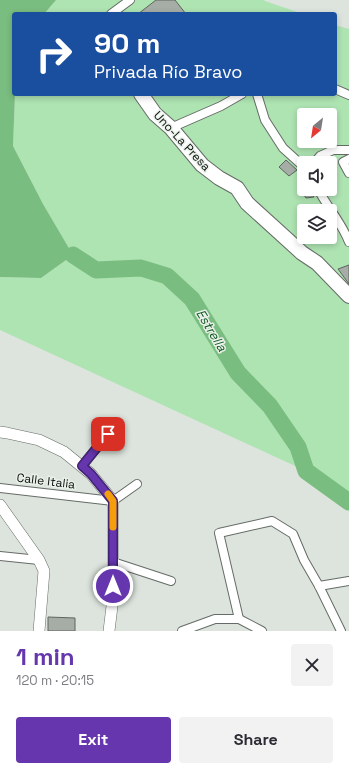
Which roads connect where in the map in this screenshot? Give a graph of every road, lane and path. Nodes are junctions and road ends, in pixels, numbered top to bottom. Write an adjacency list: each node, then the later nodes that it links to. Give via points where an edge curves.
1 (130, 0): 2 (street)
2 (114, 12)
3 (337, 90): 4 (street)
4 (349, 94)
5 (142, 96): 8 (highway, Uno-La Presa)
6 (238, 96): 8 (street)
7 (258, 96): 12 (street, via 265,120 283,148)
8 (171, 128): 16 (highway, Uno-La Presa, via 202,165 237,188 247,203 316,263)
9 (349, 150): 10 (street, via 333,150)
10 (320, 156)
11 (349, 159): 13 (street, via 342,162)
12 (297, 161)
13 (349, 173)
14 (322, 196): 15 (street, via 345,231)
15 (349, 242)
16 (349, 296)
17 (0, 432): 19 (street, via 39,440 64,452)
18 (108, 434): 19 (street)
19 (82, 466): 22 (street)
20 (137, 484): 22 (street)
21 (0, 488): 22 (street, Calle Italia)
22 (113, 501): 26 (street)
23 (0, 505): 25 (street)
24 (0, 556): 25 (street)
25 (39, 560): 31 (street, via 44,571)
26 (113, 562): 27 (street); 32 (street, via 113,598)
27 (171, 580)
28 (349, 581): 29 (street)
29 (318, 586): 30 (street, via 293,534 272,521 219,532); 35 (street)
30 (239, 619): 33 (street, via 216,619); 34 (street)
31 (39, 631)
32 (109, 631)
33 (182, 631)
34 (262, 631)
35 (341, 631)

